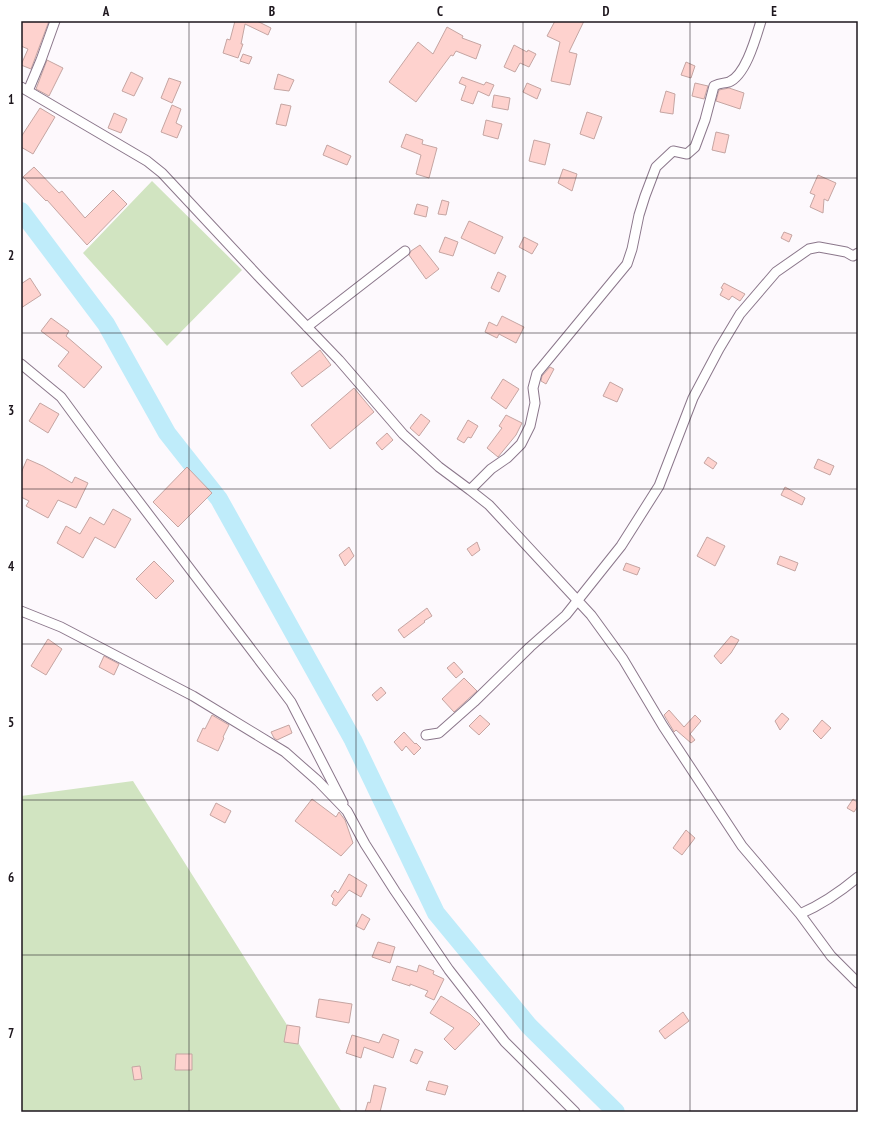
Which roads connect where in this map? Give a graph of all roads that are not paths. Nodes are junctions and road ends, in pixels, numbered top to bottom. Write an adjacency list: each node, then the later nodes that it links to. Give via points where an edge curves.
1 (55, 21): 3 (street, via 41,60)
2 (761, 21): 8 (street, via 739,74 728,82 720,82 714,86 695,147 687,154 673,151 656,167 639,215 627,264 537,373 533,388 536,403 530,426 521,444)
3 (25, 89): 6 (street, via 148,161)
4 (405, 250): 6 (street)
5 (858, 253): 9 (street, via 853,256 846,252 819,247 809,249 776,272 740,314 693,398 659,486 621,546)
6 (307, 327): 8 (street, via 404,434 438,467)
7 (21, 364): 12 (street, via 61,397 290,702)
8 (470, 490): 9 (street, via 489,505)
9 (578, 601): 11 (street, via 439,733); 14 (street, via 623,659 662,726 742,846)
10 (21, 611): 12 (street, via 61,627 193,696 285,752)
11 (426, 735)
12 (347, 811): 16 (street, via 365,844 449,970 505,1042)
13 (858, 877): 14 (street, via 816,907)
14 (800, 914): 15 (street, via 831,956)
15 (858, 983)
16 (576, 1112)

